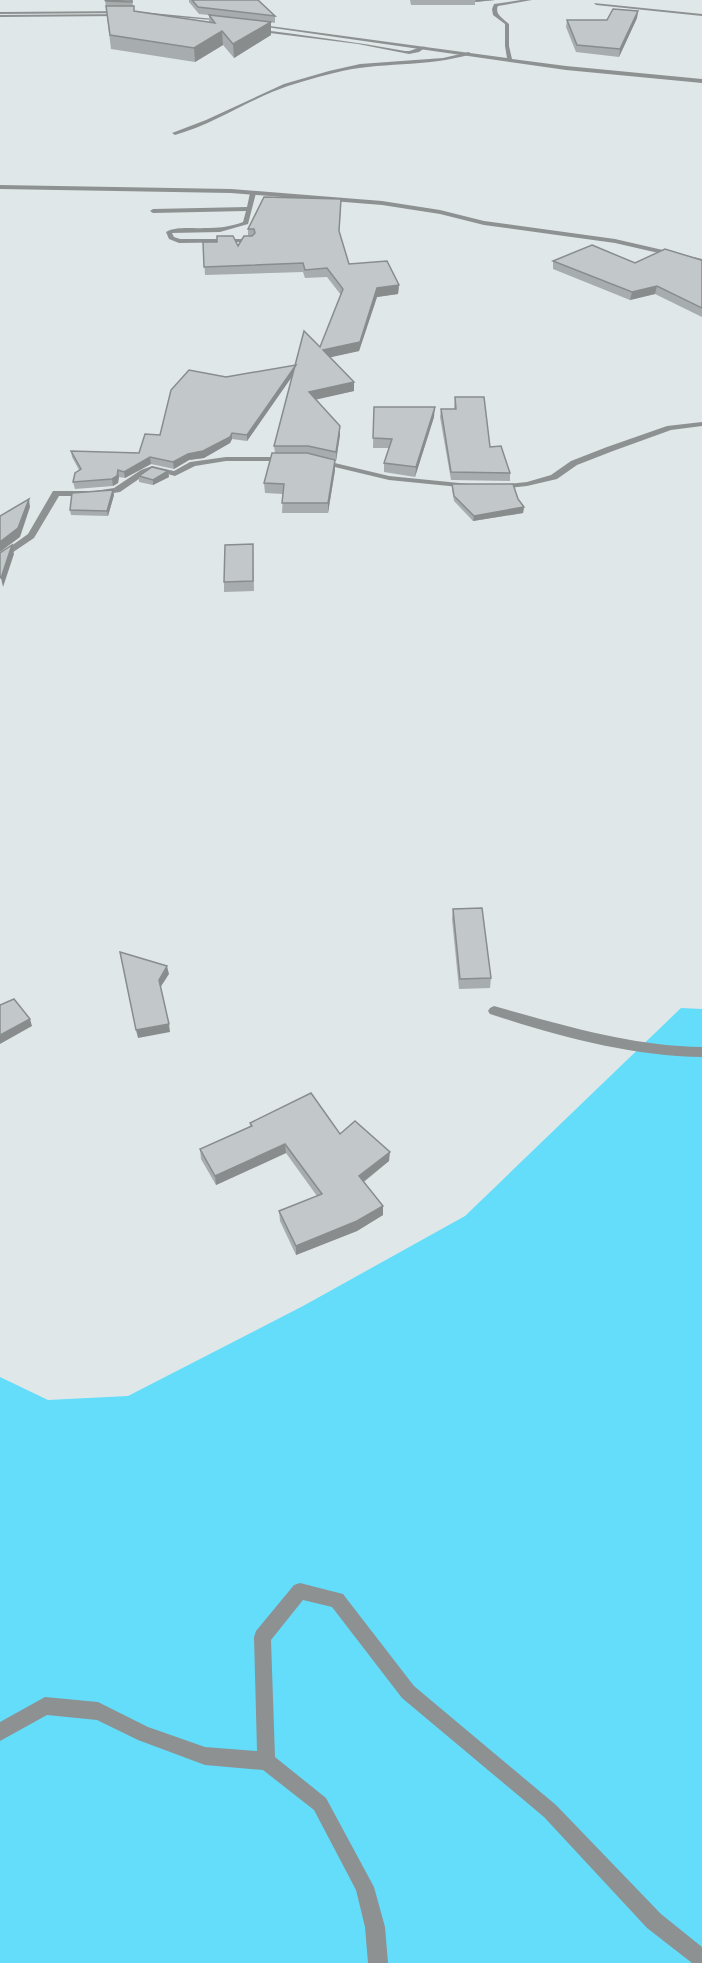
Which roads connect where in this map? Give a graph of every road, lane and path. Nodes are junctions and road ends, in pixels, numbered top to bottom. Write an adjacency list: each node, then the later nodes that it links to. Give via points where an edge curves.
1 (530, 0): 8 (street, via 496,5 494,9 507,24)
2 (596, 4): 4 (street)
3 (0, 14): 5 (street, via 141,12)
4 (702, 15)
5 (230, 24)
6 (248, 26): 7 (street)
7 (469, 53): 8 (street); 10 (street, via 443,59 355,66 302,80 206,124)
8 (510, 59): 9 (street)
9 (702, 81)
10 (175, 133)
11 (0, 188): 12 (street)
12 (253, 193): 13 (street); 16 (street, via 409,206 484,224 615,241)
13 (249, 209): 14 (street); 15 (street, via 246,223 238,227 169,232 178,241)
14 (153, 211)
15 (251, 240)
16 (702, 261)
17 (702, 424): 21 (street, via 670,428 610,449 574,463 554,477)
18 (296, 459): 22 (street, via 226,459 193,464 175,474 152,468 118,490 56,493 31,536)
19 (308, 459): 20 (street, via 389,478)
20 (482, 487)
21 (493, 487)
22 (0, 558)
23 (494, 1011): 24 (street, via 634,1046)
24 (702, 1052)
25 (0, 1731): 26 (street, via 45,1706 98,1711 144,1734 206,1756)
26 (266, 1761): 27 (street, via 262,1637 300,1591 337,1600 408,1692 550,1811 654,1922); 28 (street, via 320,1804 365,1887 375,1927)
27 (702, 1959)
28 (378, 1963)

